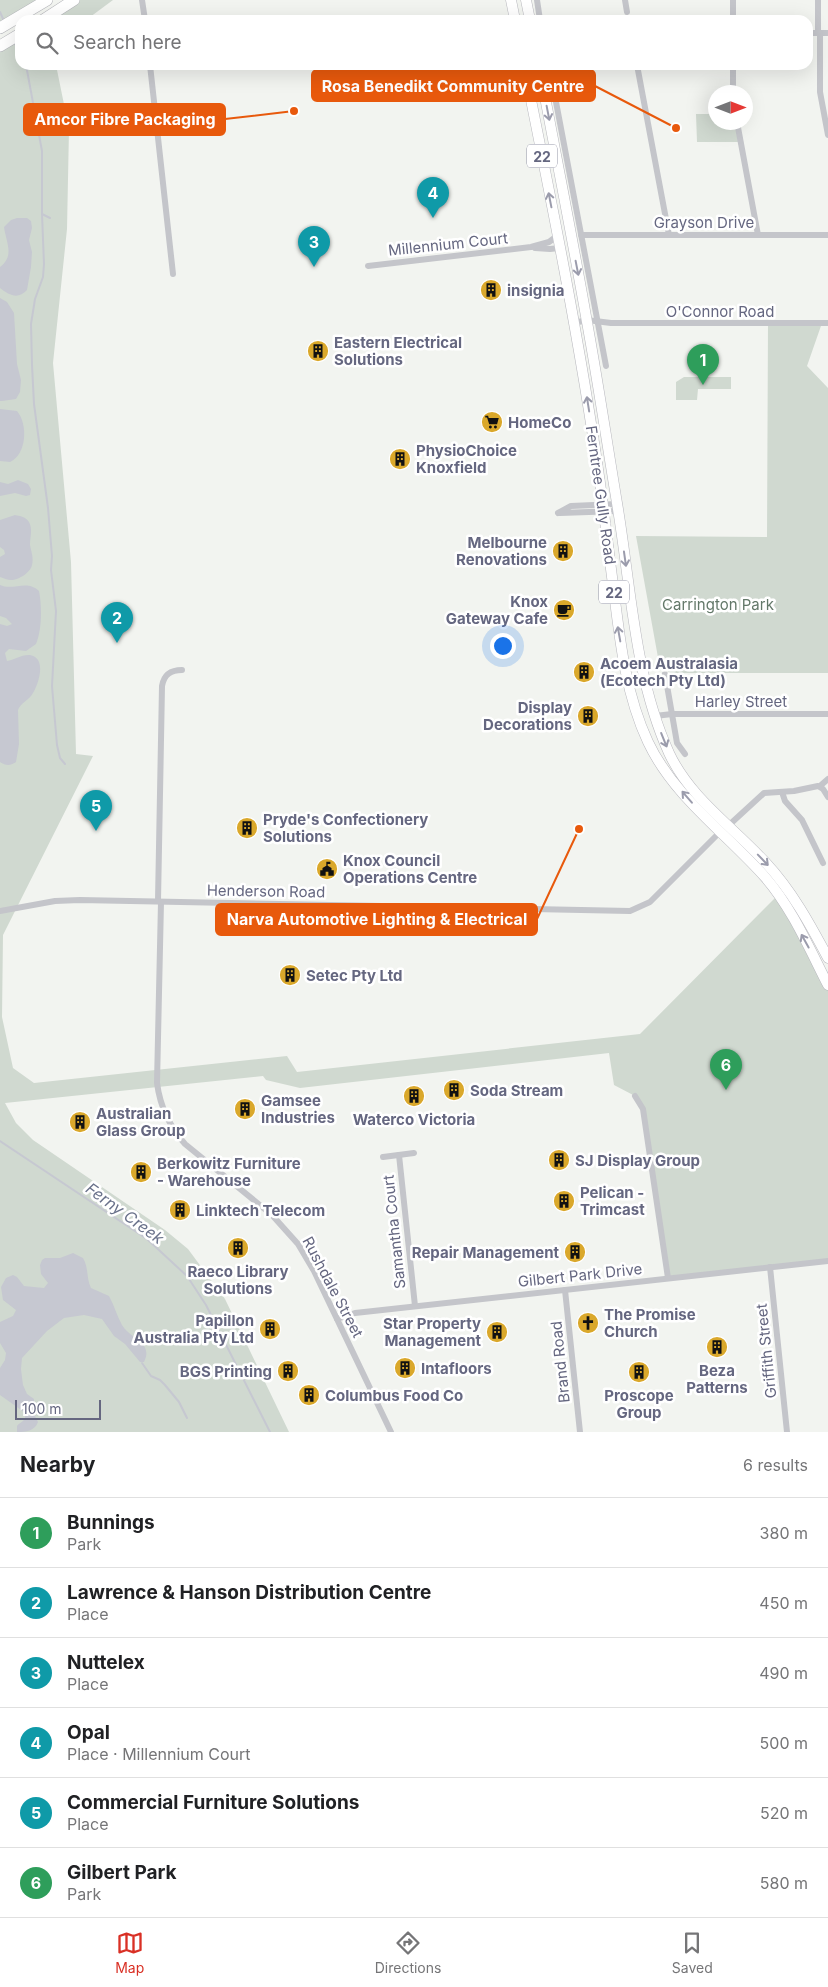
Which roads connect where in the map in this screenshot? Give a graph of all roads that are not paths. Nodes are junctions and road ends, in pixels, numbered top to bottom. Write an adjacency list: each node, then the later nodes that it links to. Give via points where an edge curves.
1 (47, 0): 11 (highway)
2 (74, 0): 12 (highway)
3 (142, 0): 13 (street)
4 (511, 0): 14 (main road)
5 (526, 0): 15 (main road)
6 (536, 0): 16 (street)
7 (625, 0): 10 (street)
8 (733, 0): 17 (street)
9 (818, 0): 21 (street)
10 (627, 12)
11 (22, 15)
12 (51, 15)
13 (144, 15)
14 (514, 15)
15 (529, 15)
16 (539, 15)
17 (733, 15)
18 (15, 19): 19 (highway)
19 (0, 28)
20 (813, 33): 21 (street)
21 (819, 33): 22 (street); 33 (street, via 820,92)
22 (828, 33)
23 (15, 38): 24 (highway)
24 (4, 44)
25 (151, 70): 43 (street)
26 (525, 70): 39 (main road, Ferntree Gully Road / 22, one-way to 26)
27 (540, 70): 34 (main road, Ferntree Gully Road / 22, one-way to 34)
28 (550, 70): 35 (street, Ferntree Gully Road)
29 (638, 70): 36 (street)
30 (733, 70): 31 (street)
31 (733, 85)
32 (738, 130): 37 (street)
33 (828, 131)
34 (568, 221): 41 (main road, via 565,240); 46 (main road, Ferntree Gully Road / 22, one-way to 46)
35 (581, 235): 36 (street, Grayson Drive); 46 (street, Ferntree Gully Road)
36 (669, 235): 37 (street, Grayson Drive)
37 (758, 235): 38 (street, Grayson Drive)
38 (828, 235)
39 (557, 236): 40 (street, Millennium Court); 41 (main road, Ferntree Gully Road / 22)
40 (531, 247): 41 (street, Millennium Court); 42 (street, Millennium Court)
41 (559, 248): 44 (main road, Ferntree Gully Road / 22)
42 (368, 266)
43 (173, 274)
44 (574, 323): 46 (street, O'Connor Road); 49 (main road, Ferntree Gully Road / 22, one-way to 44)
45 (828, 323): 46 (street, O'Connor Road)
46 (593, 325): 47 (street, Ferntree Gully Road); 48 (main road, Ferntree Gully Road / 22)
47 (606, 366)
48 (618, 507): 49 (street); 54 (main road, Ferntree Gully Road / 22, one-way to 54, via 638,643)
49 (603, 508): 49 (street, via 558,512 571,506); 55 (main road, Ferntree Gully Road / 22, one-way to 49, via 627,678)
50 (182, 670): 63 (street, Rushdale Street, via 167,674 162,686)
51 (664, 674): 52 (street)
52 (672, 714): 53 (street, Harley Street); 54 (street, Harley Street); 56 (street, via 677,743)
53 (828, 714)
54 (655, 716): 55 (main road); 61 (main road, Ferntree Gully Road / 22, one-way to 61, via 679,770)
55 (638, 718): 61 (main road, Ferntree Gully Road / 22, one-way to 55, via 673,781 649,744)
56 (685, 754)
57 (828, 779): 58 (street)
58 (820, 786): 59 (street, Henderson Road); 60 (street)
59 (782, 792): 61 (street, Henderson Road, via 761,794); 62 (street, via 784,801 802,820)
60 (828, 797)
61 (724, 829): 63 (street, Henderson Road, via 650,902 630,911); 65 (main road, Ferntree Gully Road / 22, one-way to 65, via 764,861 790,893); 66 (main road, Ferntree Gully Road / 22, one-way to 61, via 777,893)
62 (823, 863)
63 (160, 902): 64 (street, Henderson Road, via 67,900); 76 (street, Rushdale Street, via 157,1078 166,1116 185,1144 287,1231 310,1265)
64 (0, 911)
65 (828, 958)
66 (828, 985)
67 (635, 1096): 73 (street, via 642,1109)
68 (414, 1153): 69 (street, Samantha Court)
69 (399, 1155): 70 (street, Samantha Court); 75 (street, Samantha Court)
70 (383, 1156)
71 (828, 1261): 72 (street, Gilbert Park Drive)
72 (770, 1267): 73 (street, Gilbert Park Drive); 79 (street, Griffith Street)
73 (668, 1278): 74 (street, Gilbert Park Drive)
74 (565, 1290): 75 (street, Gilbert Park Drive); 78 (street, Brand Road)
75 (415, 1306): 76 (street, Gilbert Park Drive, via 352,1313)
76 (336, 1319): 77 (street, Rushdale Street)
77 (391, 1432)
78 (580, 1432)
79 (787, 1432)

